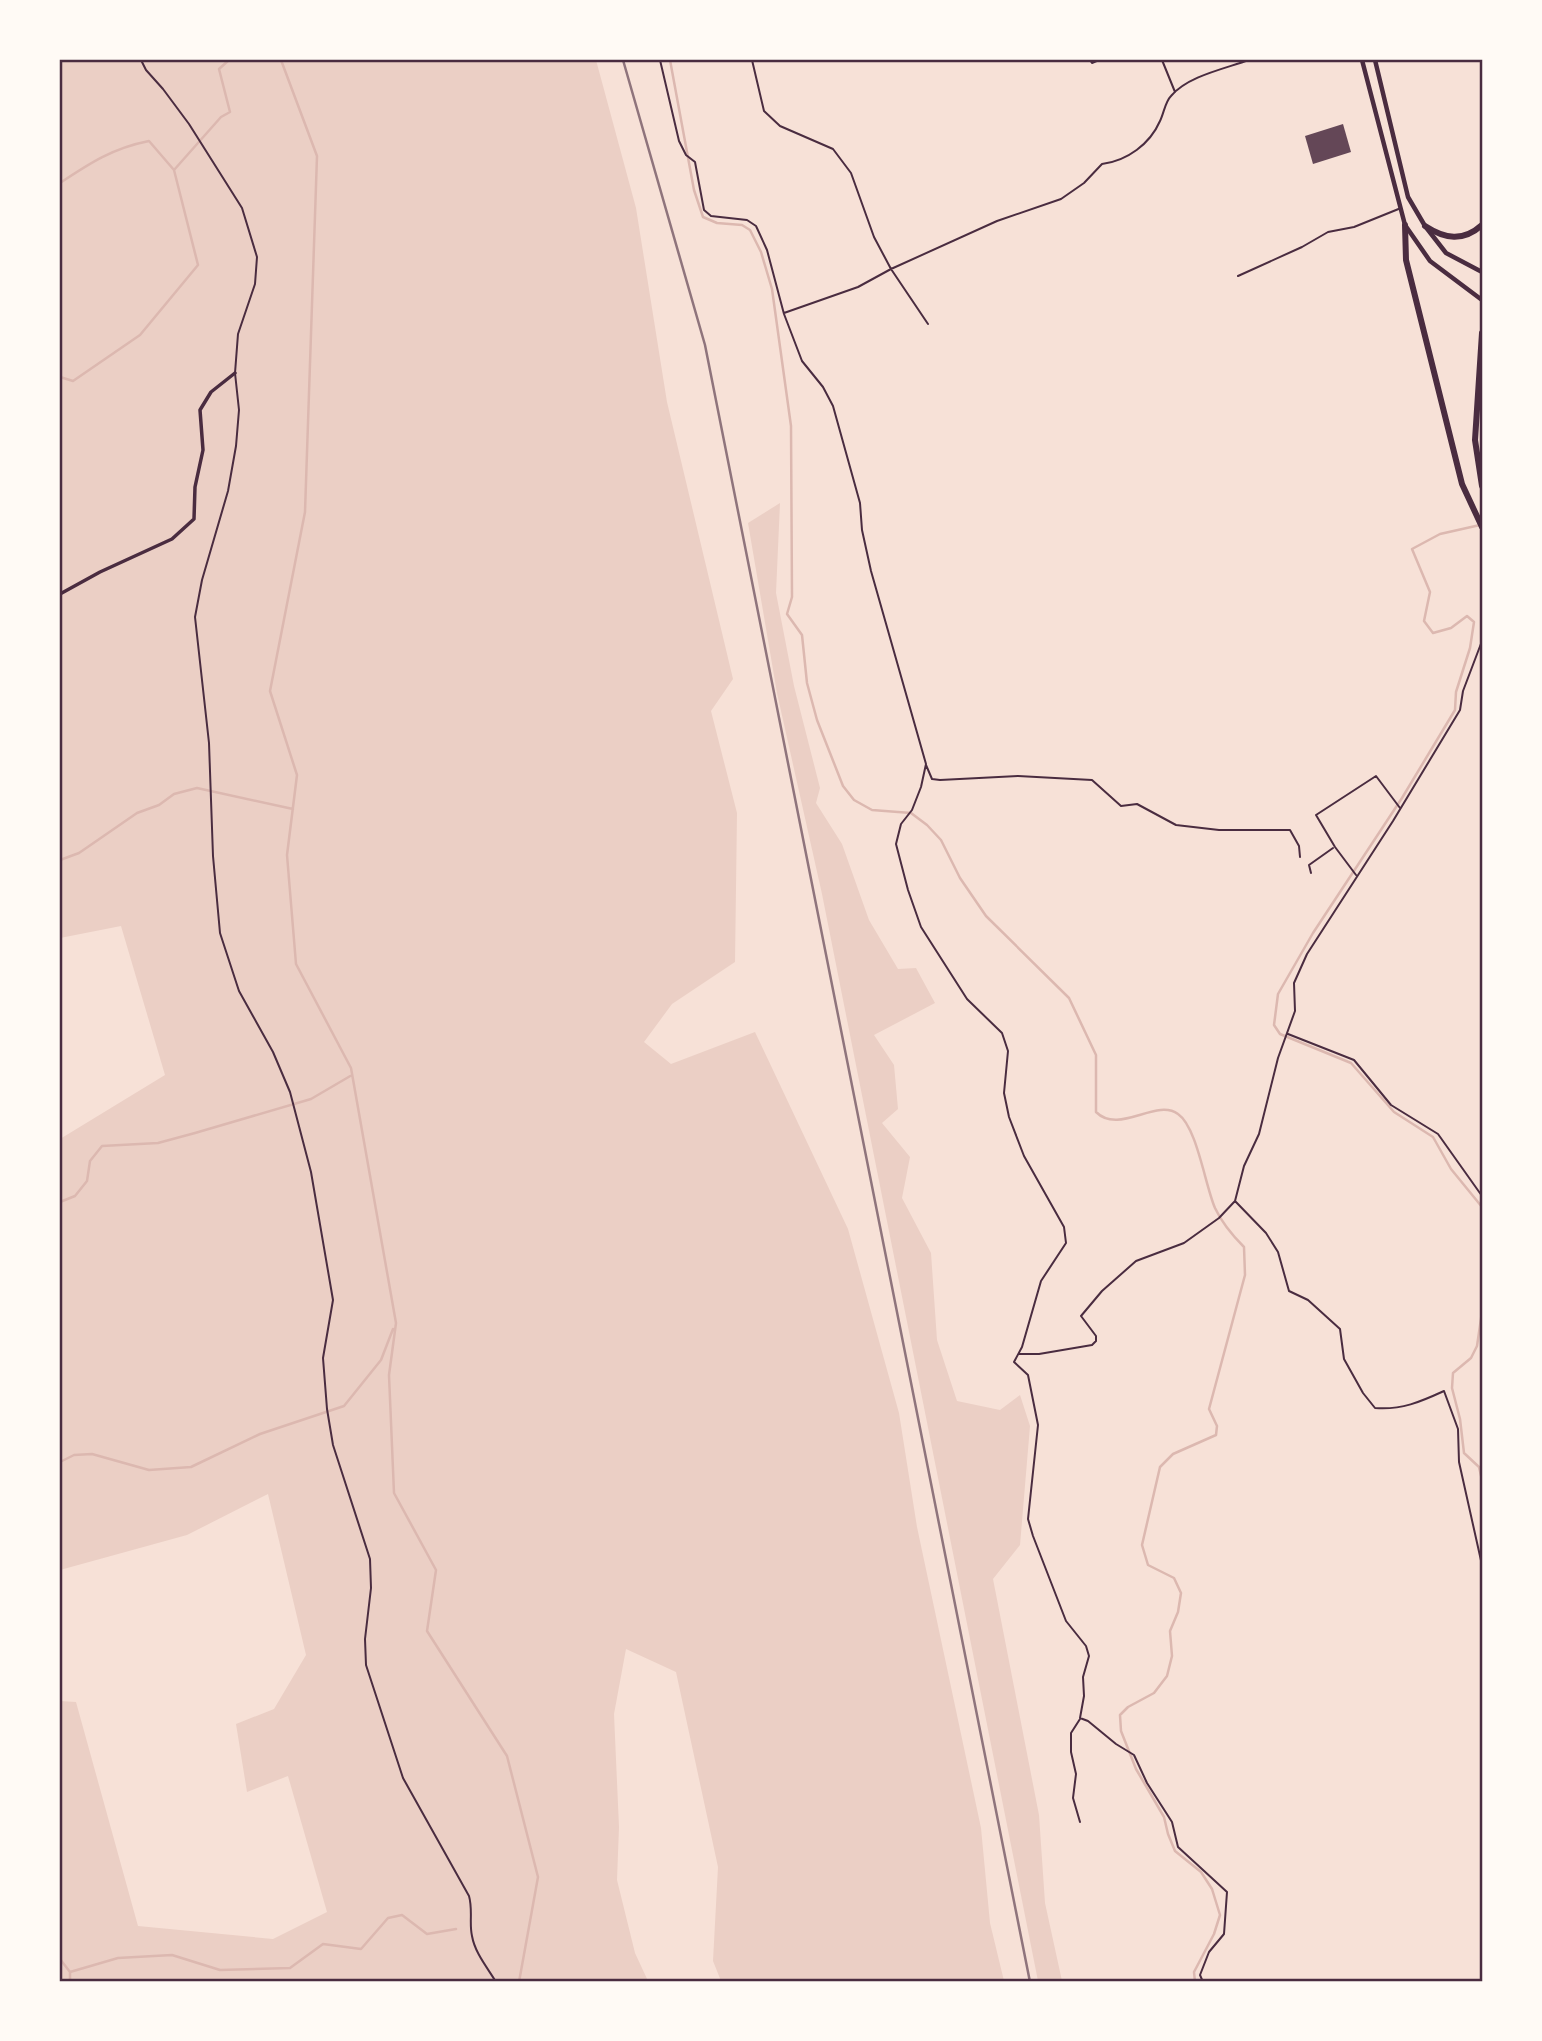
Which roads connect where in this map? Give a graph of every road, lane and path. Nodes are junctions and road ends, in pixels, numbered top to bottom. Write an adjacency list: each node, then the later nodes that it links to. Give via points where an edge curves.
1 (141, 60): 22 (lane, via 189,124 242,208 252,237 257,257 255,284 238,334)
2 (660, 60): 19 (lane, via 679,141 695,162 704,210 711,216 747,220 756,226)
3 (752, 60): 15 (lane, via 764,111 780,126 833,149 851,173)
4 (1090, 60): 5 (lane)
5 (1099, 60)
6 (1162, 60): 10 (lane)
7 (1249, 60): 10 (lane, via 1184,84)
8 (1362, 60): 11 (street)
9 (1375, 60): 14 (street, via 1408,197)
10 (1175, 93): 15 (lane, via 1142,148 1102,164 1061,199 997,221)
11 (1402, 208): 12 (street); 17 (lane, via 1354,228 1328,232)
12 (1405, 225): 18 (street, via 1430,261); 24 (main road, via 1406,260 1462,484)
13 (1482, 225): 14 (main road, via 1455,238)
14 (1424, 226): 16 (street, via 1446,253)
15 (891, 269): 19 (lane, via 858,287); 20 (lane)
16 (1482, 272)
17 (1238, 276)
18 (1482, 300)
19 (784, 314): 27 (lane, via 802,361 833,406 860,503 871,571)
20 (928, 324)
21 (1482, 333): 23 (main road, via 1475,440)
22 (235, 373): 25 (street, via 211,392 200,410 203,450 194,519 172,539); 40 (lane, via 236,446 195,617 209,743 220,933 239,990 290,1092 311,1171 333,1300 323,1358 327,1409 333,1444 370,1559 366,1665 403,1778 469,1896 476,1950)
23 (1482, 486)
24 (1482, 527)
25 (60, 594)
26 (1482, 641): 28 (lane, via 1462,691 1460,710)
27 (926, 764): 30 (lane, via 932,779 940,780 1018,776 1092,780 1121,806 1137,804 1176,825 1290,830); 36 (lane, via 896,844 908,890 921,927 967,999 1002,1033 1008,1051 1004,1093 1010,1116 1024,1156 1064,1227 1066,1243 1041,1282)
28 (1400, 809): 29 (lane, via 1376,776 1316,815); 32 (lane)
29 (1335, 847): 31 (lane, via 1309,866); 32 (lane)
30 (1300, 857)
31 (1311, 873)
32 (1357, 876): 33 (lane, via 1307,954 1294,983 1295,1011)
33 (1287, 1034): 34 (lane, via 1354,1060 1391,1105 1438,1134); 35 (lane)
34 (1482, 1196)
35 (1235, 1201): 36 (lane, via 1184,1242 1136,1261 1102,1291 1081,1316 1096,1336 1092,1345); 37 (lane, via 1278,1252 1289,1291 1322,1310 1340,1329 1344,1359 1375,1408 1394,1410 1444,1391 1458,1429 1459,1462)
36 (1019, 1353): 38 (lane, via 1014,1362 1028,1375 1038,1425 1028,1519 1066,1621 1086,1646)
37 (1482, 1565)
38 (1080, 1718): 39 (lane, via 1071,1743 1076,1774 1073,1798); 41 (lane, via 1135,1755 1172,1822 1178,1847 1227,1892 1224,1934 1209,1952 1200,1975)
39 (1080, 1822)
40 (496, 1982)
41 (1203, 1982)

